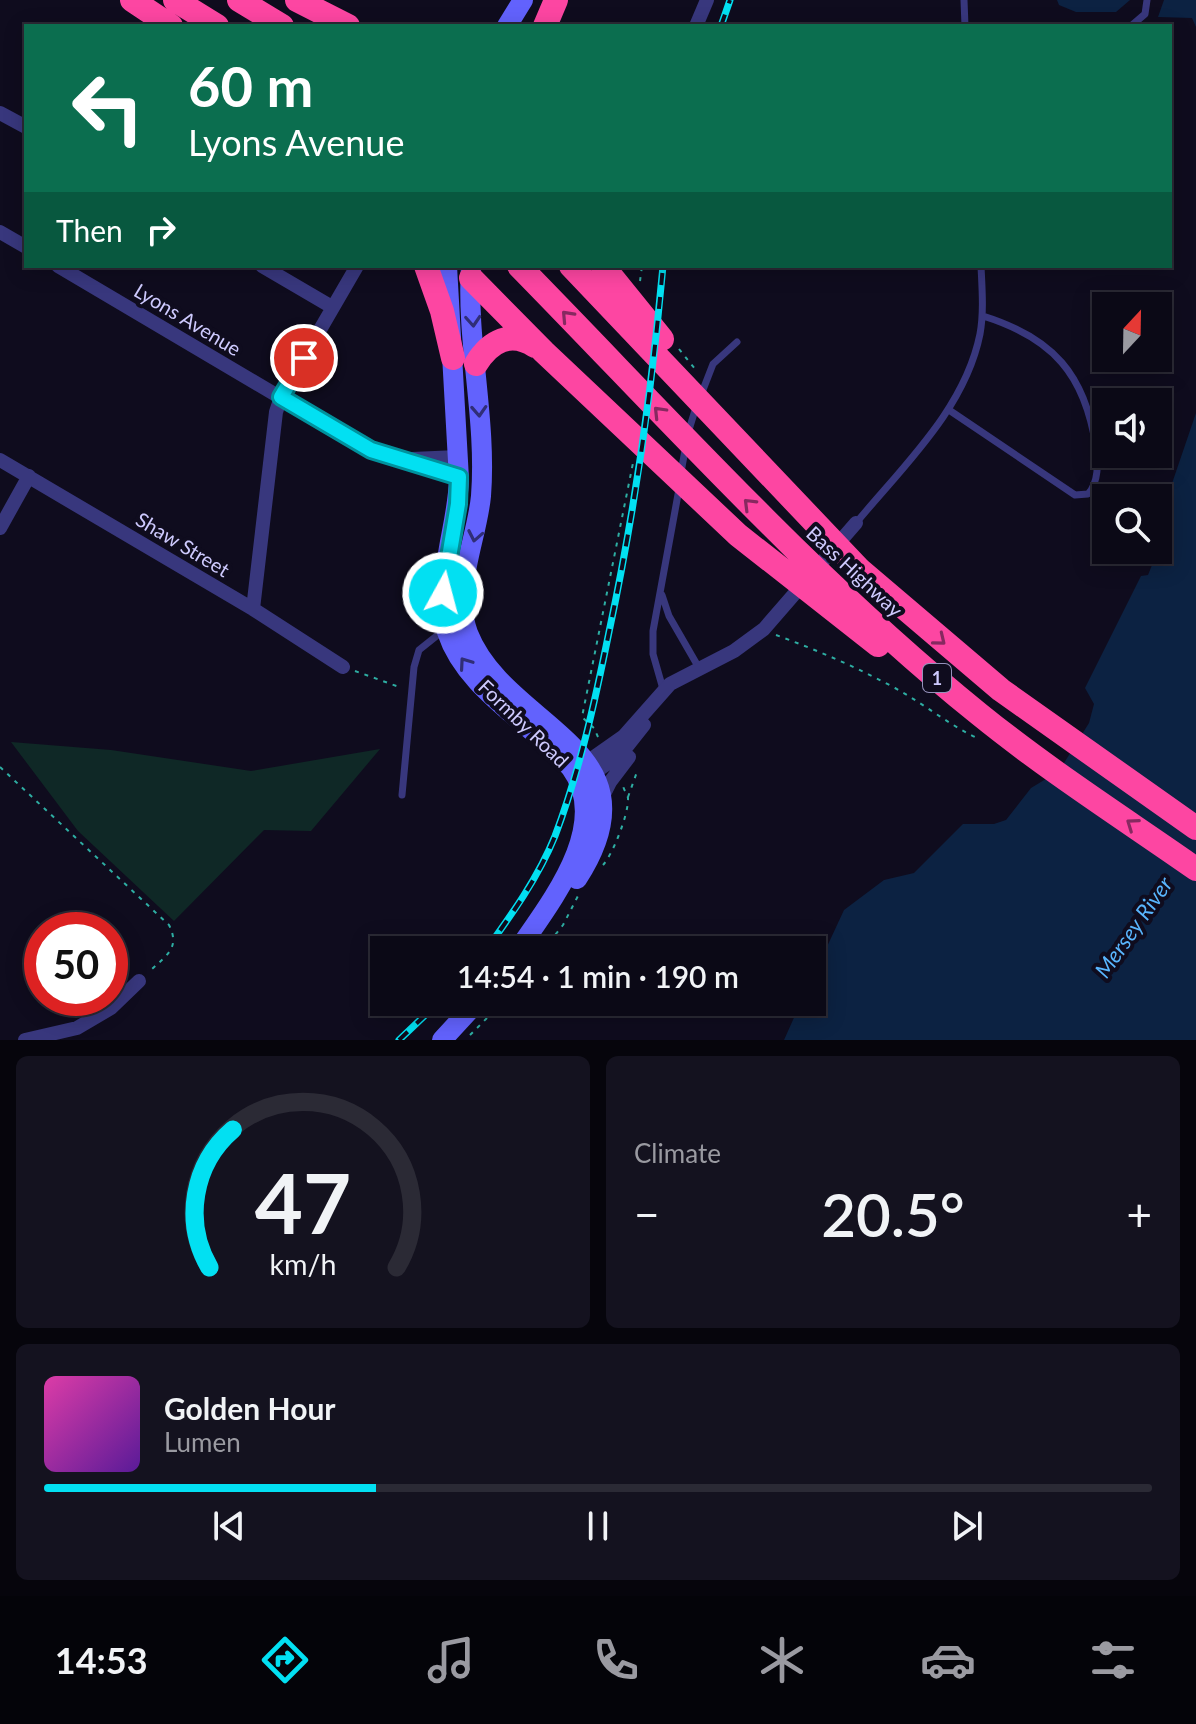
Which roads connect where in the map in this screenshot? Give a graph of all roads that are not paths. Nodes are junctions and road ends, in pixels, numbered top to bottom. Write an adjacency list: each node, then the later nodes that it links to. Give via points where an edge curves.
1 (132, 0): 10 (highway)
2 (175, 0): 11 (highway)
3 (239, 0): 12 (highway)
4 (297, 0): 13 (highway)
5 (523, 0): 14 (main road)
6 (554, 0): 15 (main road); 16 (highway)
7 (707, 0): 17 (street)
8 (964, 0): 18 (lane)
9 (1147, 0): 19 (lane, via 1145,14)
10 (168, 24)
11 (214, 24)
12 (279, 24)
13 (344, 24)
14 (508, 24)
15 (538, 24)
16 (546, 24)
17 (697, 24)
18 (965, 24)
19 (1135, 24)
20 (0, 113): 21 (street)
21 (24, 126)
22 (0, 232): 23 (street)
23 (24, 246)
24 (61, 268): 40 (street, Lyons Avenue)
25 (265, 268): 35 (street)
26 (356, 268): 35 (street)
27 (427, 268): 39 (highway)
28 (447, 268): 39 (main road, Formby Road)
29 (521, 268): 50 (highway, Bass Highway, one-way to 29, via 795,549)
30 (574, 268): 34 (highway)
31 (604, 268): 34 (highway)
32 (981, 268): 36 (lane)
33 (467, 270): 38 (highway); 39 (main road, Formby Road, one-way to 39)
34 (632, 305): 60 (highway, Bass Highway / 1, one-way to 60, via 713,409 860,570 1001,690)
35 (332, 307): 40 (street)
36 (983, 316): 41 (lane, via 973,360); 41 (lane, via 1036,338 1080,385 1097,452 1094,487 1088,494 1075,495)
37 (737, 342): 49 (lane, via 713,364 691,420)
38 (544, 352): 39 (highway, via 529,342 506,339); 50 (highway, via 778,568)
39 (465, 361): 42 (main road, Formby Road, one-way to 42); 44 (main road, Formby Road)
40 (281, 397): 44 (street, Lyons Avenue, via 380,454); 51 (street)
41 (949, 410): 47 (lane)
42 (482, 458): 44 (main road); 46 (main road, Formby Road)
43 (0, 460): 45 (street, Shaw Street)
44 (458, 467): 46 (main road); 52 (main road, Formby Road, via 458,504 444,581)
45 (29, 476): 48 (street); 51 (street, Shaw Street)
46 (481, 484): 52 (main road, Formby Road, one-way to 52)
47 (856, 523): 54 (street, via 764,629)
48 (0, 528)
49 (661, 589): 54 (lane, via 669,616); 55 (lane, via 652,642)
50 (827, 593): 61 (highway, one-way to 50, via 983,726)
51 (253, 609): 53 (street, Shaw Street)
52 (456, 626): 57 (main road, Formby Road, via 490,671 563,736); 58 (lane, via 419,650)
53 (343, 667)
54 (699, 668): 55 (street)
55 (661, 692): 56 (street); 57 (street)
56 (643, 727): 57 (street, via 621,754); 59 (street)
57 (585, 774): 59 (main road, Formby Road); 62 (main road, Formby Road, via 579,846)
58 (402, 795)
59 (601, 800): 62 (main road, Formby Road, via 600,830 586,864 569,892)
60 (1196, 828)
61 (1196, 869)
62 (536, 923): 63 (main road)
63 (527, 936)
64 (139, 981): 66 (street, via 111,1008 77,1028)
65 (464, 1016): 67 (main road)
66 (25, 1040)
67 (442, 1040)

